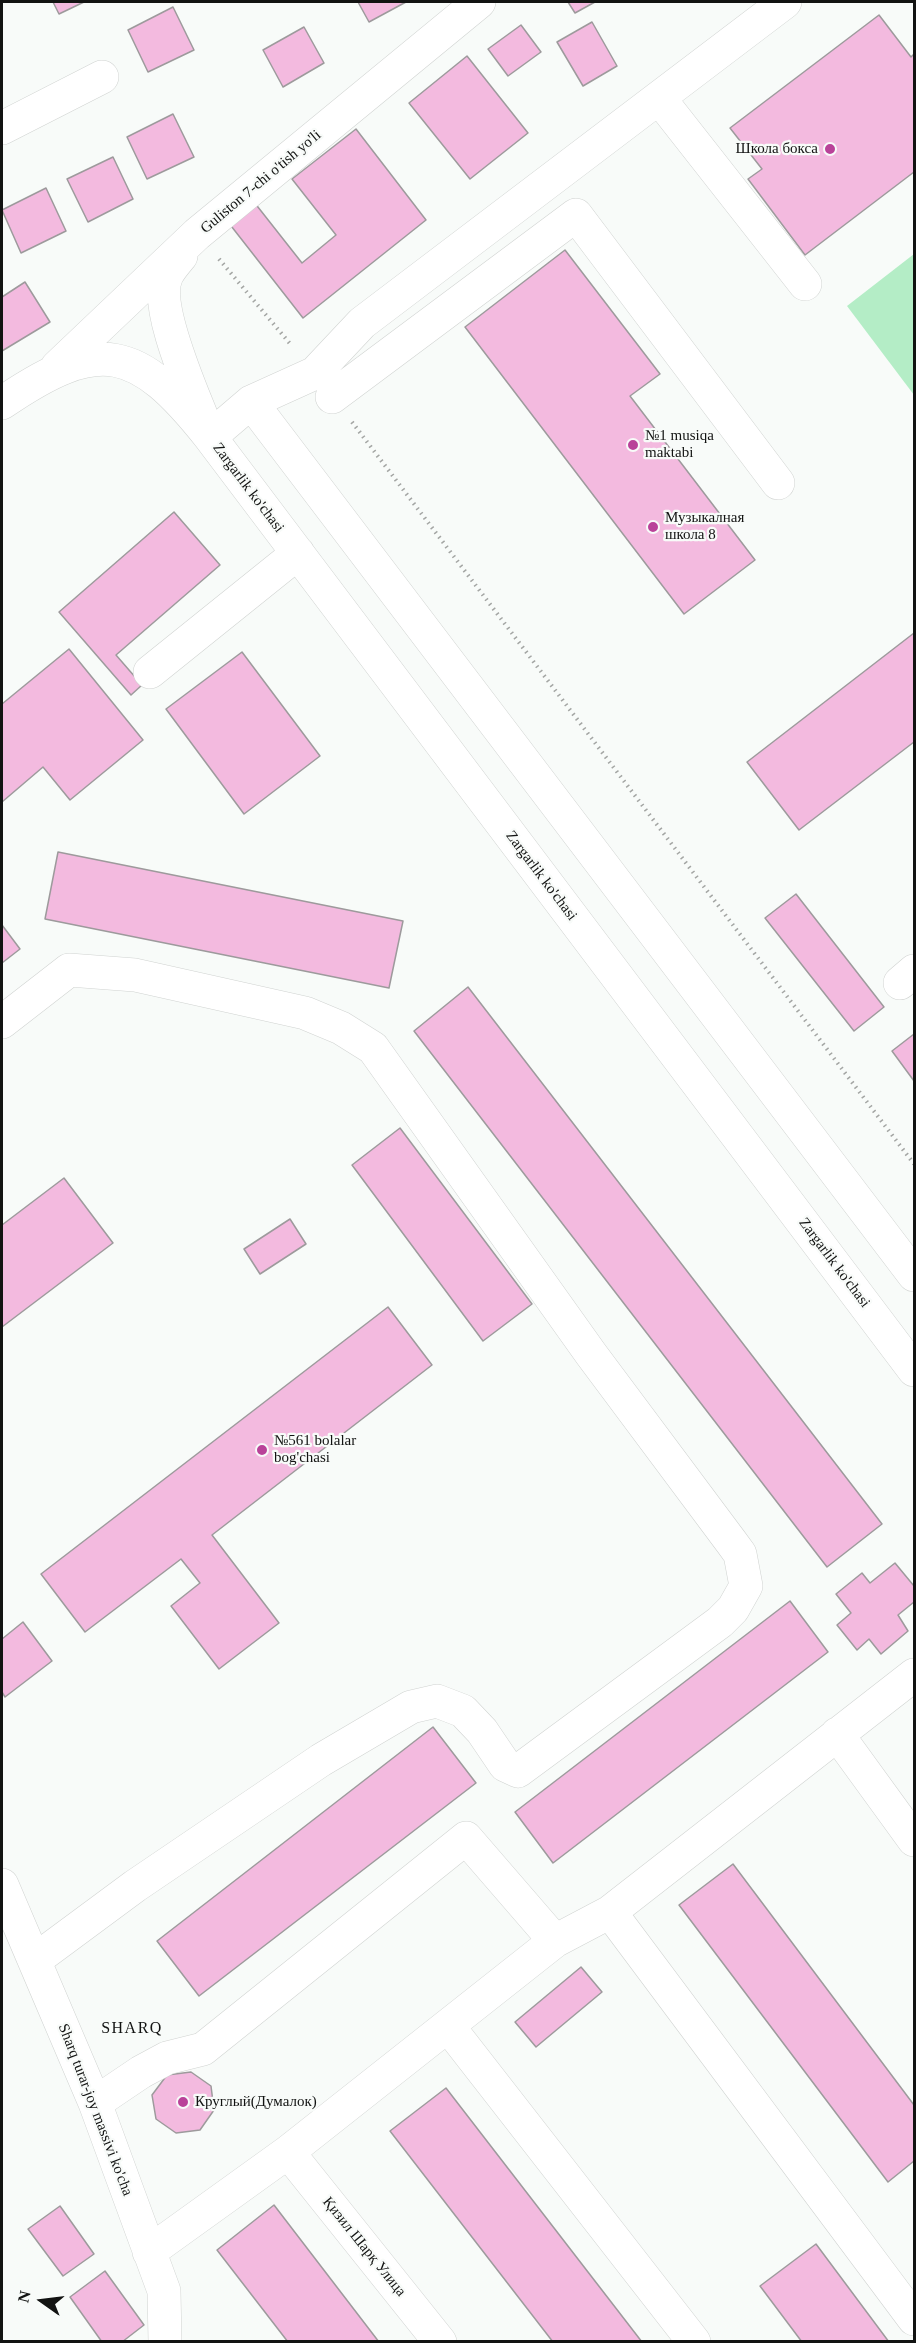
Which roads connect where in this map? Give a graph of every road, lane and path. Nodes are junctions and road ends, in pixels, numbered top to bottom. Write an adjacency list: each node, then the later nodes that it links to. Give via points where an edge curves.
1 (479, 2): 6 (street, Guliston 7-chi o'tish yo'li)
2 (785, 2): 4 (street)
3 (102, 77): 5 (street)
4 (659, 98): 7 (street); 9 (street, via 362,323)
5 (2, 128)
6 (197, 234): 8 (street, Guliston 7-chi o'tish yo'li); 9 (path); 12 (street, via 166,277 164,295 169,327)
7 (806, 284)
8 (51, 372): 11 (street, Guliston 7-chi o'tish yo'li); 12 (street, Guliston 7-chi o'tish yo'li, via 97,359 133,364 170,390)
9 (324, 385): 10 (street, Zargarlik ko'chasi); 13 (street, via 576,214); 17 (path)
10 (250, 402): 12 (street, Zargarlik ko'chasi); 18 (street)
11 (2, 403)
12 (210, 436): 14 (street, Zargarlik ko'chasi)
13 (778, 483)
14 (298, 554): 15 (street); 19 (street, Zargarlik ko'chasi)
15 (150, 672)
16 (2, 1022): 26 (street, via 69,970 135,975 305,1013 341,1028 373,1048 740,1554 746,1586 720,1622 518,1771 505,1765 463,1710 437,1701 411,1707 311,1767 135,1886)
17 (915, 1164)
18 (915, 1275)
19 (915, 1370)
20 (915, 1675): 21 (street)
21 (837, 1734): 22 (street); 24 (street)
22 (915, 1840)
23 (4, 1897): 26 (street, Sharq turar-joy massivi ko'cha)
24 (610, 1912): 25 (street); 31 (street)
25 (555, 1941): 27 (street); 28 (street, via 466,1838 203,2049 167,2058)
26 (35, 1960): 28 (street, Sharq turar-joy massivi ko'cha)
27 (448, 2026): 29 (street); 34 (street)
28 (95, 2103): 30 (street, Sharq turar-joy massivi ko'cha)
29 (288, 2152): 30 (street); 33 (street, Қизил Шарқ Улица)
30 (149, 2252): 32 (street, Sharq turar-joy massivi ko'cha, via 164,2292)
31 (915, 2319)
32 (165, 2342)
33 (440, 2342)
34 (694, 2342)

